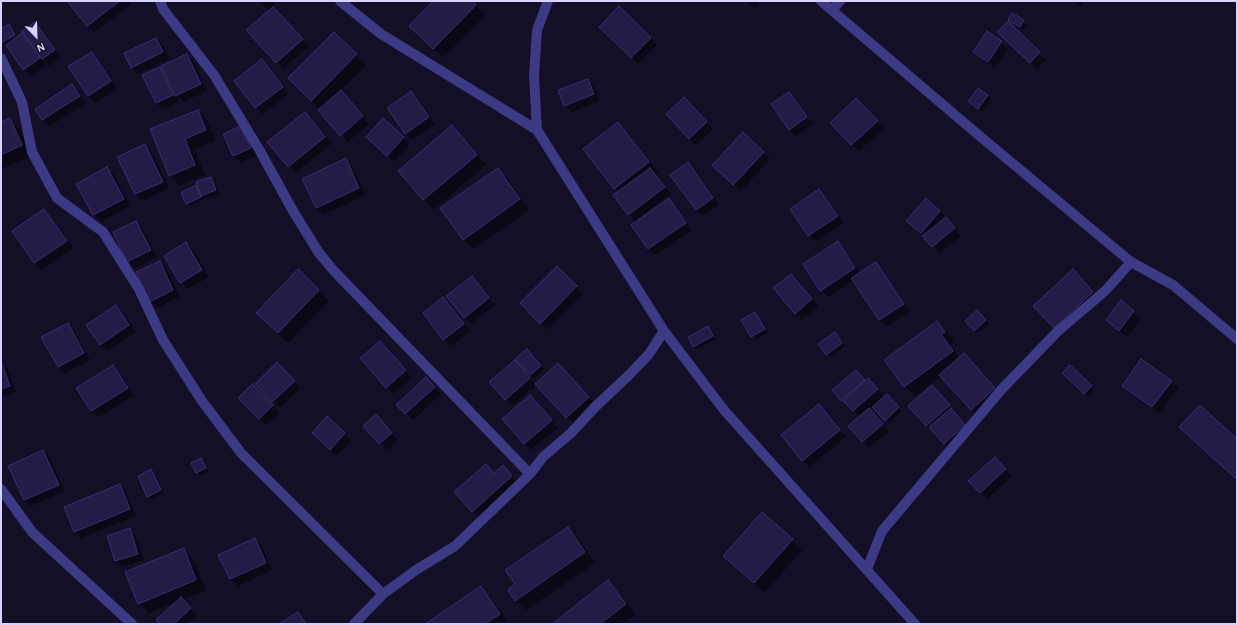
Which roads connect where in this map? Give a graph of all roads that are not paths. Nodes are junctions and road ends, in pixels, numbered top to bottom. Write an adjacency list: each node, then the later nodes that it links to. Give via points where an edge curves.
1 (160, 1): 12 (street, via 163,10 214,75 319,253)
2 (340, 1): 8 (street, via 381,34)
3 (548, 1): 8 (street, via 537,30 534,76)
4 (821, 1): 6 (street)
5 (840, 1): 6 (street)
6 (832, 10): 9 (street)
7 (1, 58): 15 (street, via 22,102 32,152 57,198 103,232 139,289 163,340 202,401 241,452)
8 (537, 130): 10 (street)
9 (1131, 262): 11 (street, via 1173,285); 14 (street, via 1105,291 1058,332 1001,390 882,531)
10 (664, 331): 12 (street, via 649,354 571,433 542,457); 14 (street, via 724,410)
11 (1237, 339)
12 (530, 474): 15 (street, via 455,546)
13 (1, 489): 16 (street, via 32,532)
14 (867, 569): 18 (street)
15 (383, 594): 17 (street)
16 (132, 624)
17 (354, 624)
18 (915, 624)

